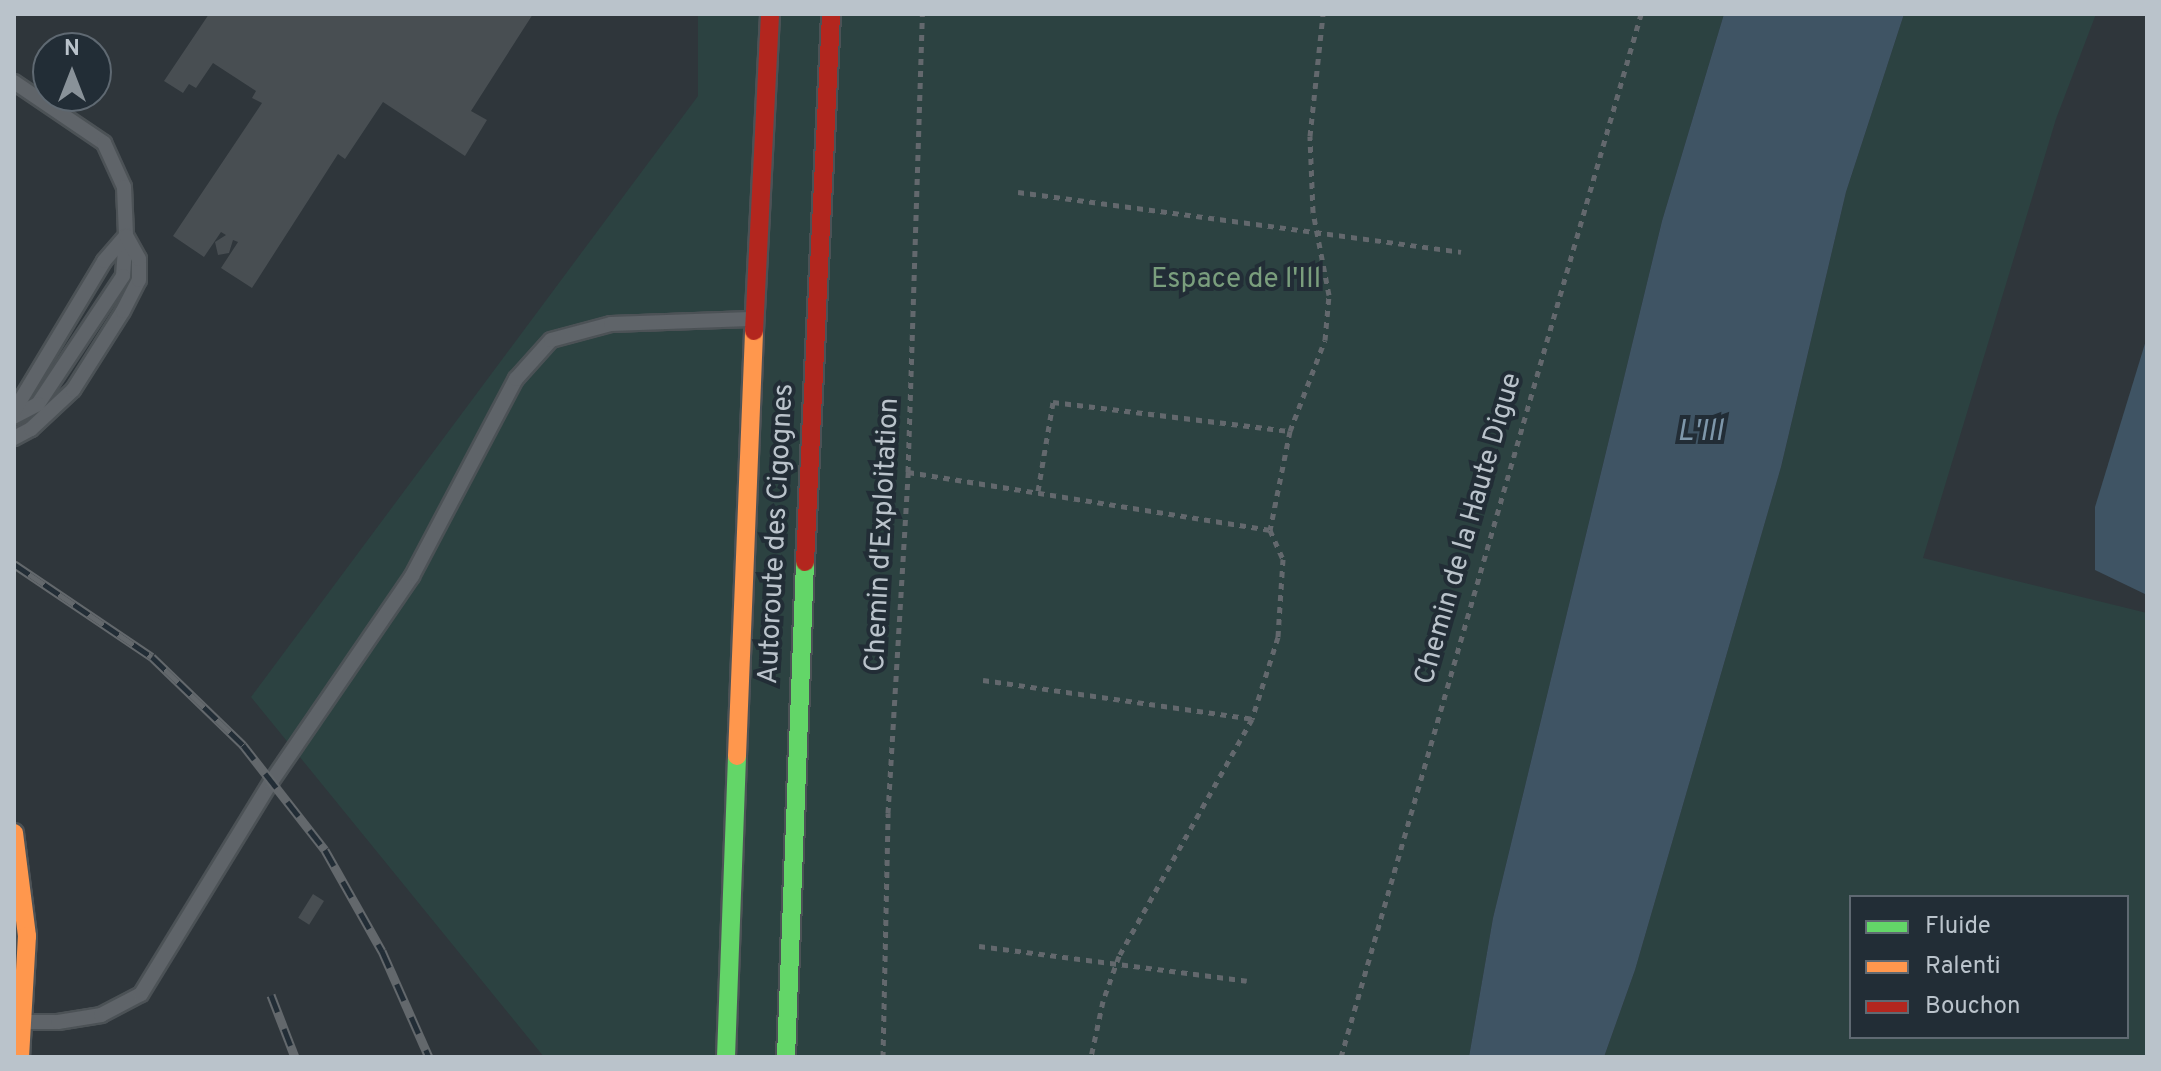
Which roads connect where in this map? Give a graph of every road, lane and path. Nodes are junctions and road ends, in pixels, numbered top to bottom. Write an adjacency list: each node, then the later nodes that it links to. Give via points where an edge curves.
1 (770, 14): 11 (main road, Autoroute des Cigognes)
2 (831, 14): 27 (main road, Autoroute des Cigognes)
3 (922, 14): 15 (path, Chemin d'Exploitation)
4 (1323, 14): 8 (path, via 1310,136)
5 (1641, 14): 30 (path, Chemin de la Haute Digue)
6 (14, 82): 9 (lane, via 104,143 124,187)
7 (1018, 192): 8 (path)
8 (1316, 232): 10 (path); 13 (path, via 1329,295 1325,340)
9 (126, 235): 12 (lane, via 104,261); 12 (lane, via 123,276 38,404); 14 (lane, via 139,259 139,280 123,311 73,390)
10 (1461, 252)
11 (754, 319): 24 (lane, via 611,324 551,340 516,379 412,576 271,782 141,994 101,1015); 26 (main road, Autoroute des Cigognes)
12 (14, 414)
13 (1290, 431): 16 (path, via 1053,402); 17 (path)
14 (14, 438)
15 (908, 472): 16 (path); 28 (path, Chemin d'Exploitation, via 888,813)
16 (1038, 491): 17 (path)
17 (1270, 530): 19 (path, via 1283,559 1278,637)
18 (983, 680): 19 (path)
19 (1252, 719): 22 (path)
20 (14, 833): 24 (main road, via 27,936)
21 (979, 946): 22 (path)
22 (1116, 964): 23 (path); 29 (path)
23 (1247, 981)
24 (24, 1022): 25 (main road)
25 (20, 1057)
26 (726, 1057)
27 (786, 1057)
28 (883, 1057)
29 (1091, 1057)
30 (1341, 1057)

